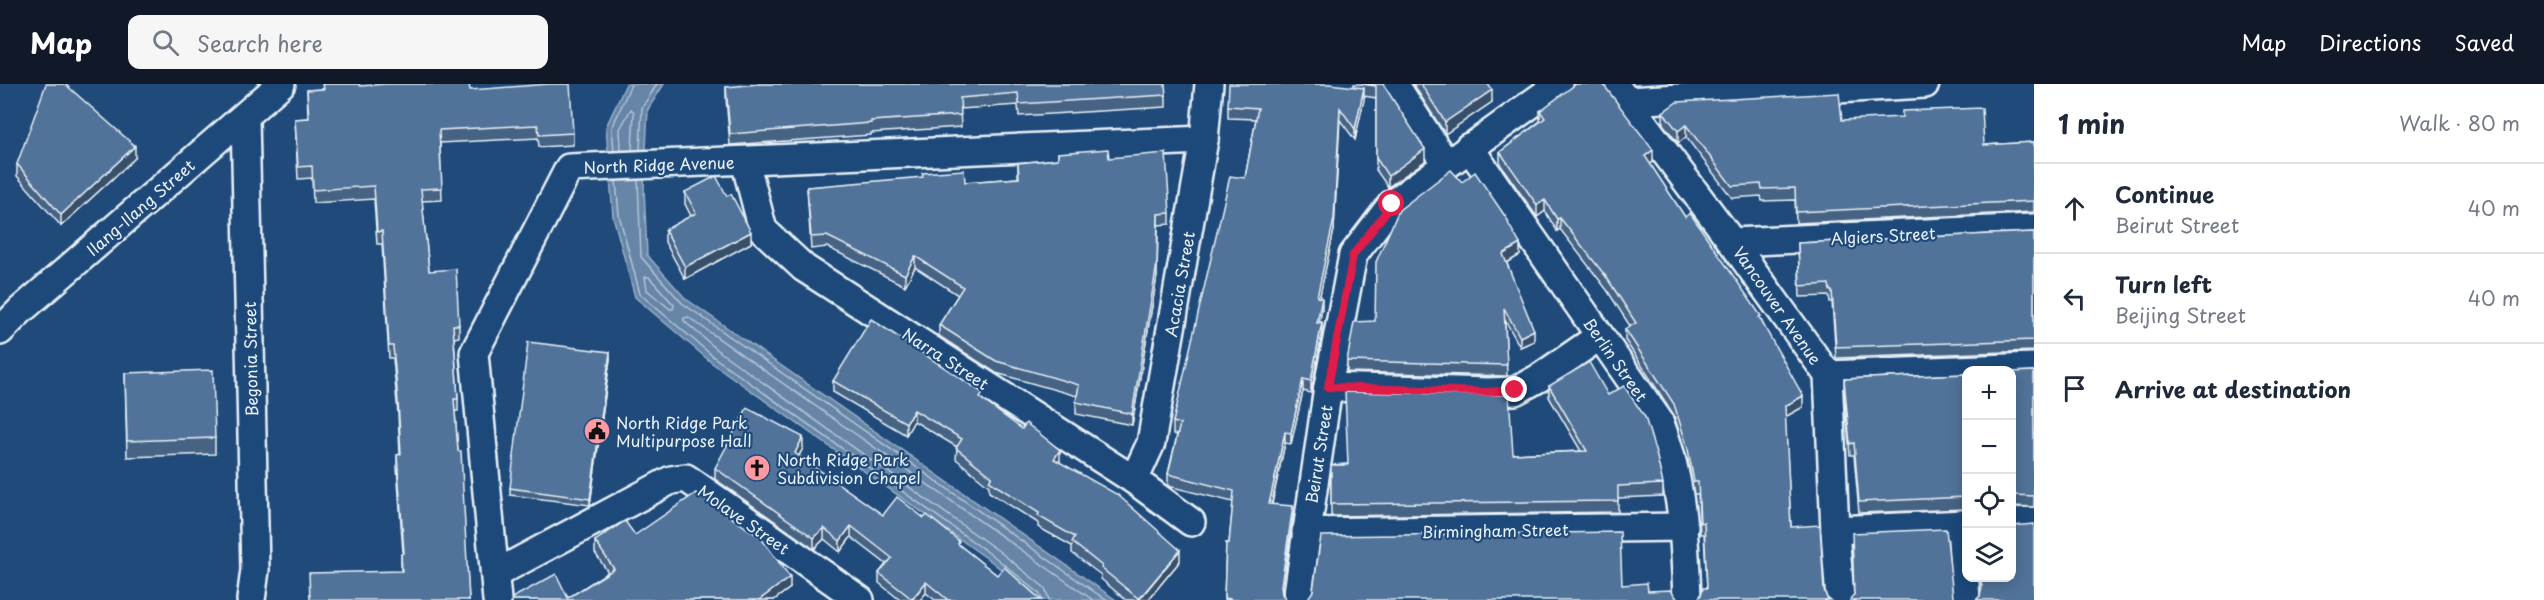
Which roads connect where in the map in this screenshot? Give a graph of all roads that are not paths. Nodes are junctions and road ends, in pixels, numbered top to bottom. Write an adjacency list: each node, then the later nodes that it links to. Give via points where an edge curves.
1 (281, 84): 7 (street, Ilang-Ilang Street)
2 (1209, 84): 8 (street, Acacia Street)
3 (1559, 84): 9 (street, Beirut Street)
4 (1925, 84): 6 (street)
5 (1397, 88): 11 (street)
6 (1620, 92): 13 (street, Vancouver Avenue)
7 (245, 117): 14 (street, Ilang-Ilang Street); 30 (street, Begonia Street, via 255,570)
8 (1204, 140): 10 (street, North Ridge Avenue); 19 (street, Acacia Street, via 1151,443)
9 (1470, 147): 11 (street, Beirut Street); 15 (street, Berlin Street)
10 (745, 161): 19 (street, Narra Street, via 763,230 804,267); 28 (street, North Ridge Avenue, via 569,168 474,353)
11 (1446, 164): 18 (street, Beirut Street, via 1392,204 1353,255)
12 (2034, 228): 13 (street, Algiers Street)
13 (1732, 242): 17 (street, Vancouver Avenue)
14 (0, 331)
15 (1600, 336): 18 (street, via 1515,390); 24 (street, Berlin Street, via 1659,421 1670,448)
16 (2034, 367): 17 (street)
17 (1828, 375): 26 (street, Vancouver Avenue)
18 (1328, 387): 27 (street, Beirut Street)
19 (1134, 480): 21 (street, Narra Street)
20 (2034, 521): 22 (street)
21 (1191, 522)
22 (2016, 522)
23 (1962, 524): 26 (street)
24 (1684, 527): 27 (street, Birmingham Street); 32 (street, Berlin Street)
25 (1964, 528): 34 (street)
26 (1834, 530): 33 (street, Vancouver Avenue)
27 (1306, 532): 31 (street, Beirut Street)
28 (496, 587): 29 (street, Molave Street, via 671,480 686,478)
29 (842, 596)
30 (251, 600)
31 (1297, 600)
32 (1687, 600)
33 (1840, 600)
34 (1966, 600)

